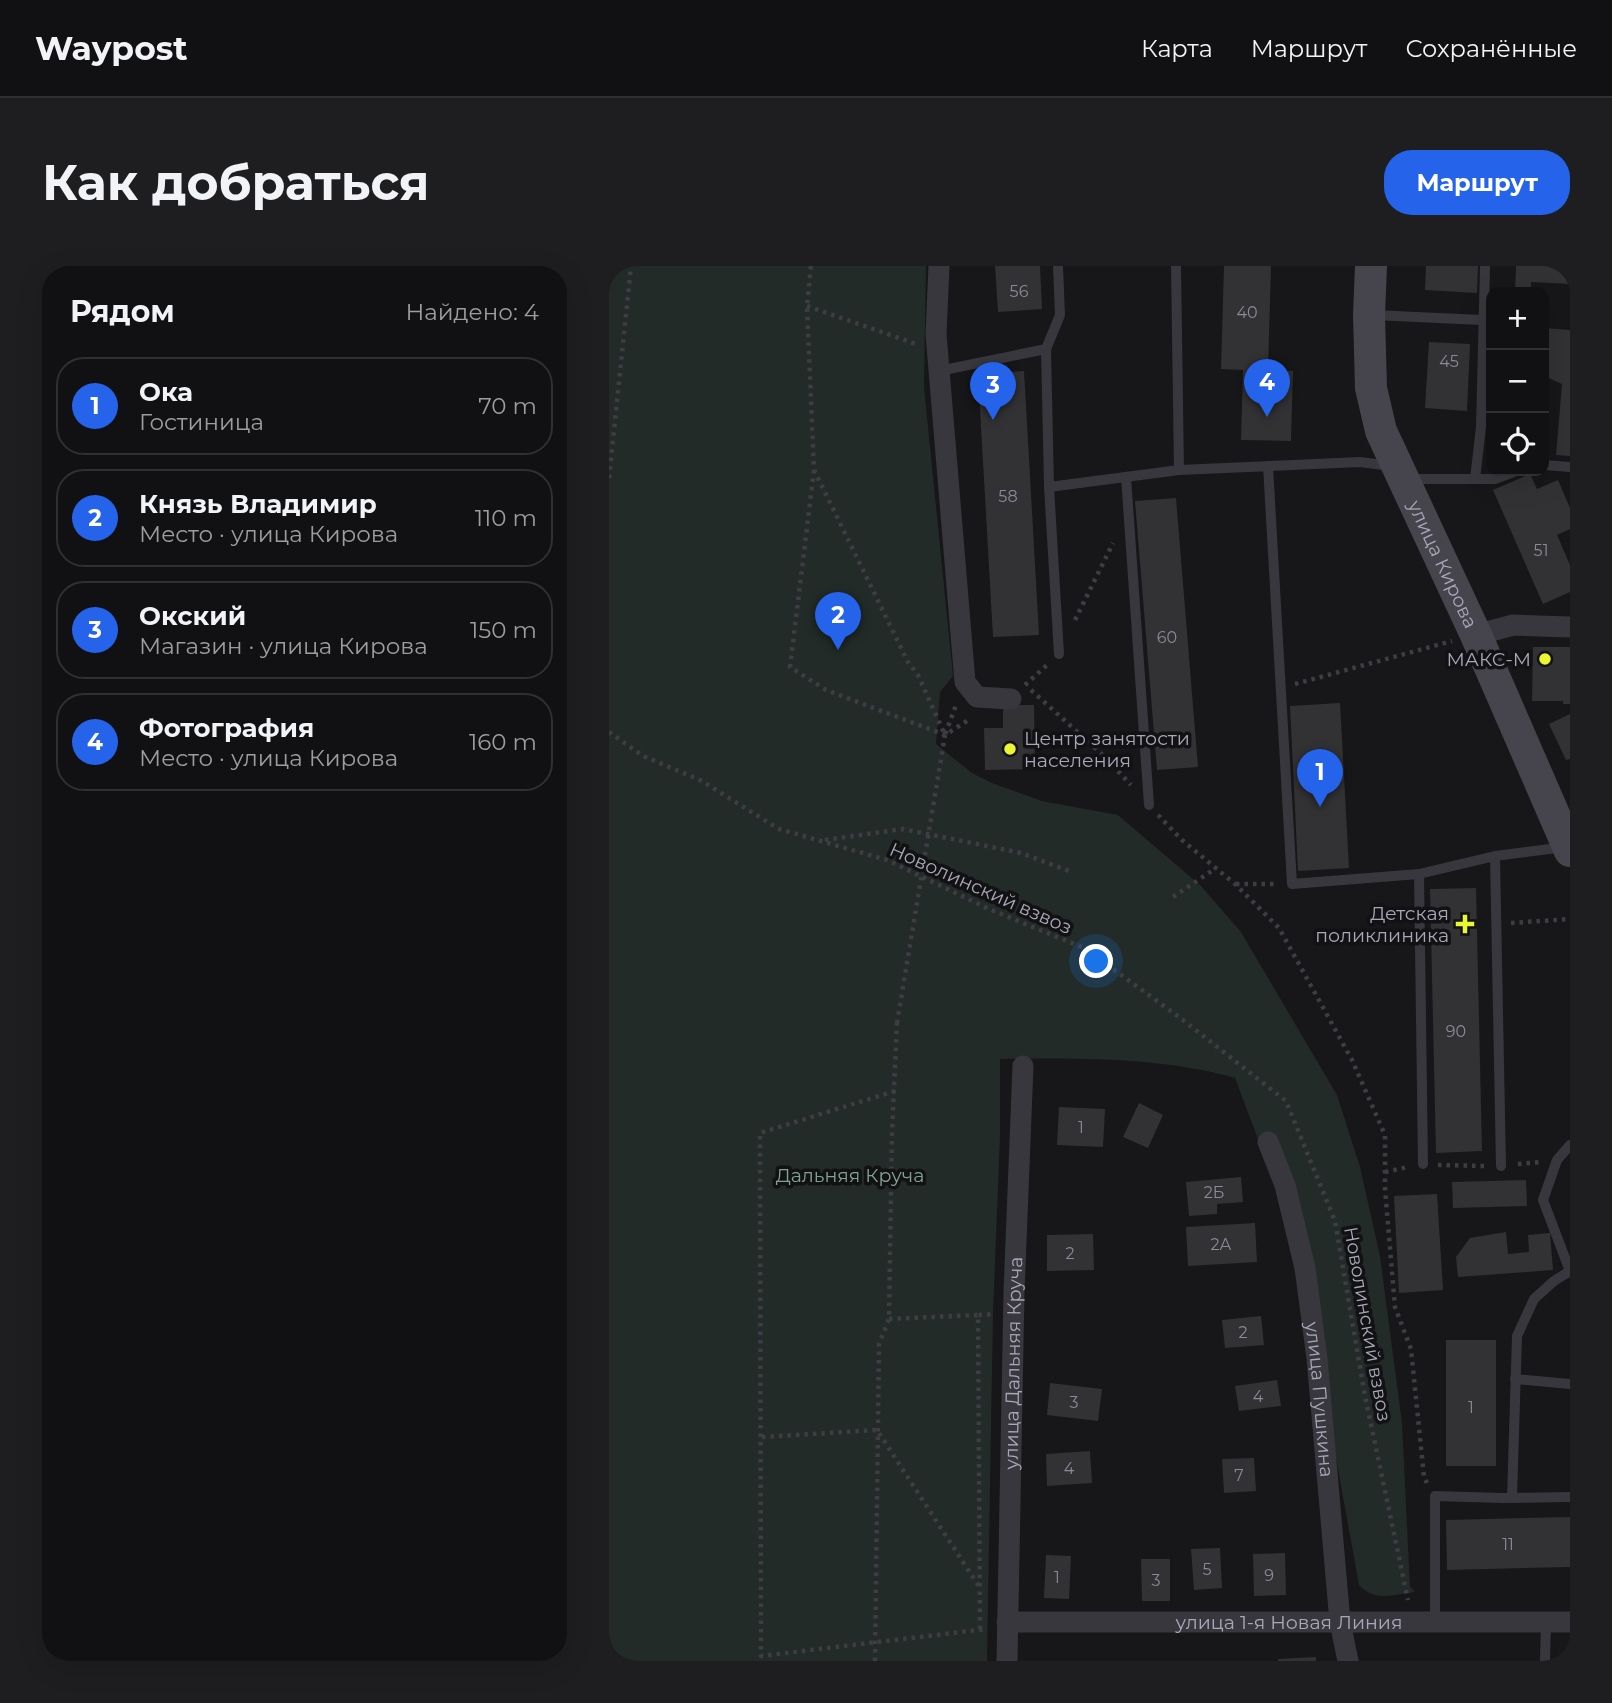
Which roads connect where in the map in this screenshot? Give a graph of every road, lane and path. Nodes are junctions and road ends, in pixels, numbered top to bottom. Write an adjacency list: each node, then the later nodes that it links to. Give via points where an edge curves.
1 (631, 266): 21 (path)
2 (811, 266): 8 (path)
3 (939, 266): 12 (street)
4 (1058, 266): 11 (lane, via 1060,315)
5 (1176, 266): 17 (lane)
6 (1371, 266): 9 (street, улица Кирова)
7 (1485, 266): 10 (lane)
8 (807, 306): 12 (path); 16 (path)
9 (1369, 315): 10 (lane); 18 (street, улица Кирова, via 1371,388 1381,431)
10 (1482, 320): 22 (lane, via 1481,427)
11 (1046, 349): 12 (lane); 23 (lane)
12 (938, 361): 28 (street)
13 (1549, 465): 15 (lane)
14 (1268, 467): 17 (lane); 18 (lane, via 1360,462); 29 (lane)
15 (1570, 467)
16 (814, 470): 33 (path); 33 (path, via 790,667 826,690)
17 (1179, 470): 20 (lane)
18 (1400, 472): 22 (lane); 26 (street, улица Кирова)
19 (1503, 476): 22 (lane)
20 (1126, 477): 23 (lane); 24 (lane)
21 (609, 478)
22 (1475, 479)
23 (1049, 487): 27 (lane)
24 (1128, 513): 27 (path); 34 (lane)
25 (1570, 627): 26 (street, via 1513,625)
26 (1476, 635): 29 (path); 36 (street, улица Кирова)
27 (1059, 654): 30 (path)
28 (965, 682): 30 (street, via 977,697); 33 (path)
29 (1280, 688): 42 (lane)
30 (1018, 692): 34 (path, via 1104,756)
31 (973, 717): 33 (path)
32 (609, 732): 35 (path, Новолинский взвоз, via 643,756 700,780 779,829)
33 (945, 735): 47 (path, bridge, via 897,1023)
34 (1149, 805): 38 (path)
35 (822, 840): 39 (path, via 903,830 1021,853); 68 (path, Новолинский взвоз, via 887,860 1084,948 1286,1101 1335,1221 1365,1396)
36 (1569, 849): 37 (lane)
37 (1495, 856): 40 (lane); 45 (lane)
38 (1216, 868): 41 (path); 43 (path)
39 (1069, 871)
40 (1419, 874): 42 (lane); 51 (lane)
41 (1235, 884): 42 (path); 53 (path, via 1279,929 1352,1060 1385,1135)
42 (1292, 884)
43 (1173, 897)
44 (1570, 919): 45 (path)
45 (1496, 924): 52 (lane)
46 (1023, 1066): 55 (street, улица Дальняя Круча)
47 (895, 1091): 57 (path); 61 (path, via 760,1133)
48 (1268, 1142): 67 (street, улица Пушкина, via 1285,1185 1305,1268)
49 (1570, 1145): 50 (lane)
50 (1557, 1160): 52 (path); 54 (lane, via 1543,1200)
51 (1423, 1164): 52 (path); 53 (path)
52 (1501, 1166)
53 (1385, 1172): 62 (path, via 1395,1307 1411,1349 1424,1477)
54 (1570, 1271): 58 (lane, via 1534,1299 1517,1336)
55 (1014, 1292): 56 (path, via 993,1314); 66 (street, улица Дальняя Круча)
56 (978, 1315): 57 (path); 65 (path)
57 (889, 1319): 60 (path, via 879,1344)
58 (1515, 1378): 59 (lane); 64 (lane)
59 (1570, 1384)
60 (877, 1430): 61 (path); 65 (path); 73 (path)
61 (762, 1437): 74 (path)
62 (1435, 1496): 64 (lane); 69 (lane)
63 (1570, 1497): 64 (lane)
64 (1512, 1498)
65 (980, 1588): 72 (path)
66 (1007, 1622): 67 (street, улица 1-я Новая Линия); 72 (path); 76 (street, улица Дальняя Круча)
67 (1340, 1622): 68 (street, улица 1-я Новая Линия); 77 (street, улица Пушкина)
68 (1413, 1622): 69 (street, улица 1-я Новая Линия)
69 (1435, 1622): 70 (street, улица 1-я Новая Линия)
70 (1546, 1622): 71 (street, улица 1-я Новая Линия); 78 (lane)
71 (1570, 1622)
72 (980, 1629): 73 (path)
73 (874, 1642): 74 (path); 75 (path)
74 (761, 1658)
75 (875, 1661)
76 (1007, 1661)
77 (1348, 1661)
78 (1545, 1661)

